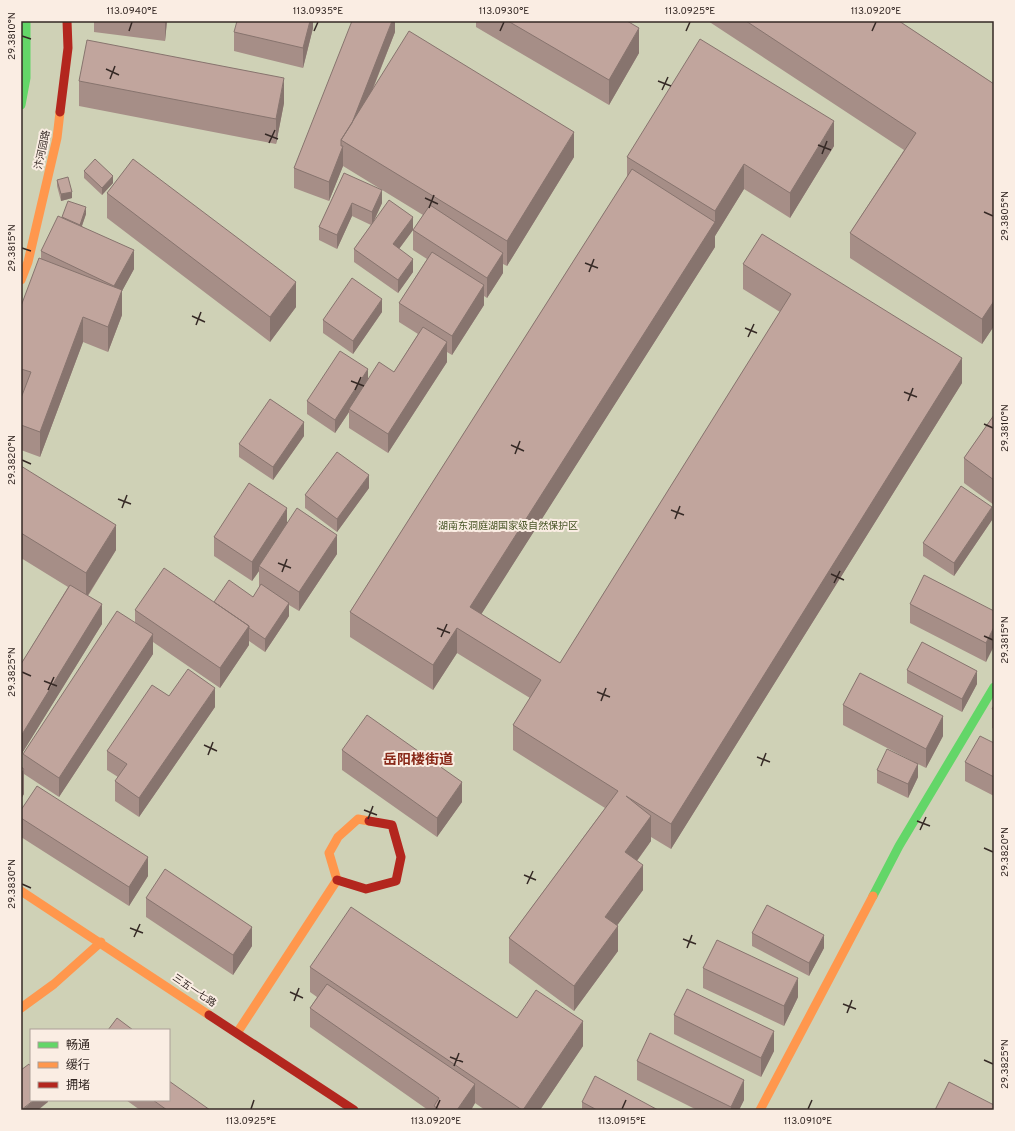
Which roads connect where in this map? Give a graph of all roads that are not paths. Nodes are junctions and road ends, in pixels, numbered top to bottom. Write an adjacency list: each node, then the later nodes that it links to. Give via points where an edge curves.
1 (26, 21): 3 (street, via 26,78)
2 (67, 21): 4 (street, 汴河园路, via 68,48 57,138 28,262)
3 (21, 105)
4 (21, 280)
5 (994, 687): 12 (street, via 899,846)
6 (337, 880): 6 (street, via 329,853 338,837 358,819 392,825 401,857 396,881 366,889); 10 (street)
7 (21, 890): 8 (street, 三五一七路)
8 (101, 942): 9 (street, via 54,984); 10 (street, 三五一七路)
9 (21, 1008)
10 (237, 1033): 11 (street, 三五一七路)
11 (354, 1110)
12 (760, 1110)

